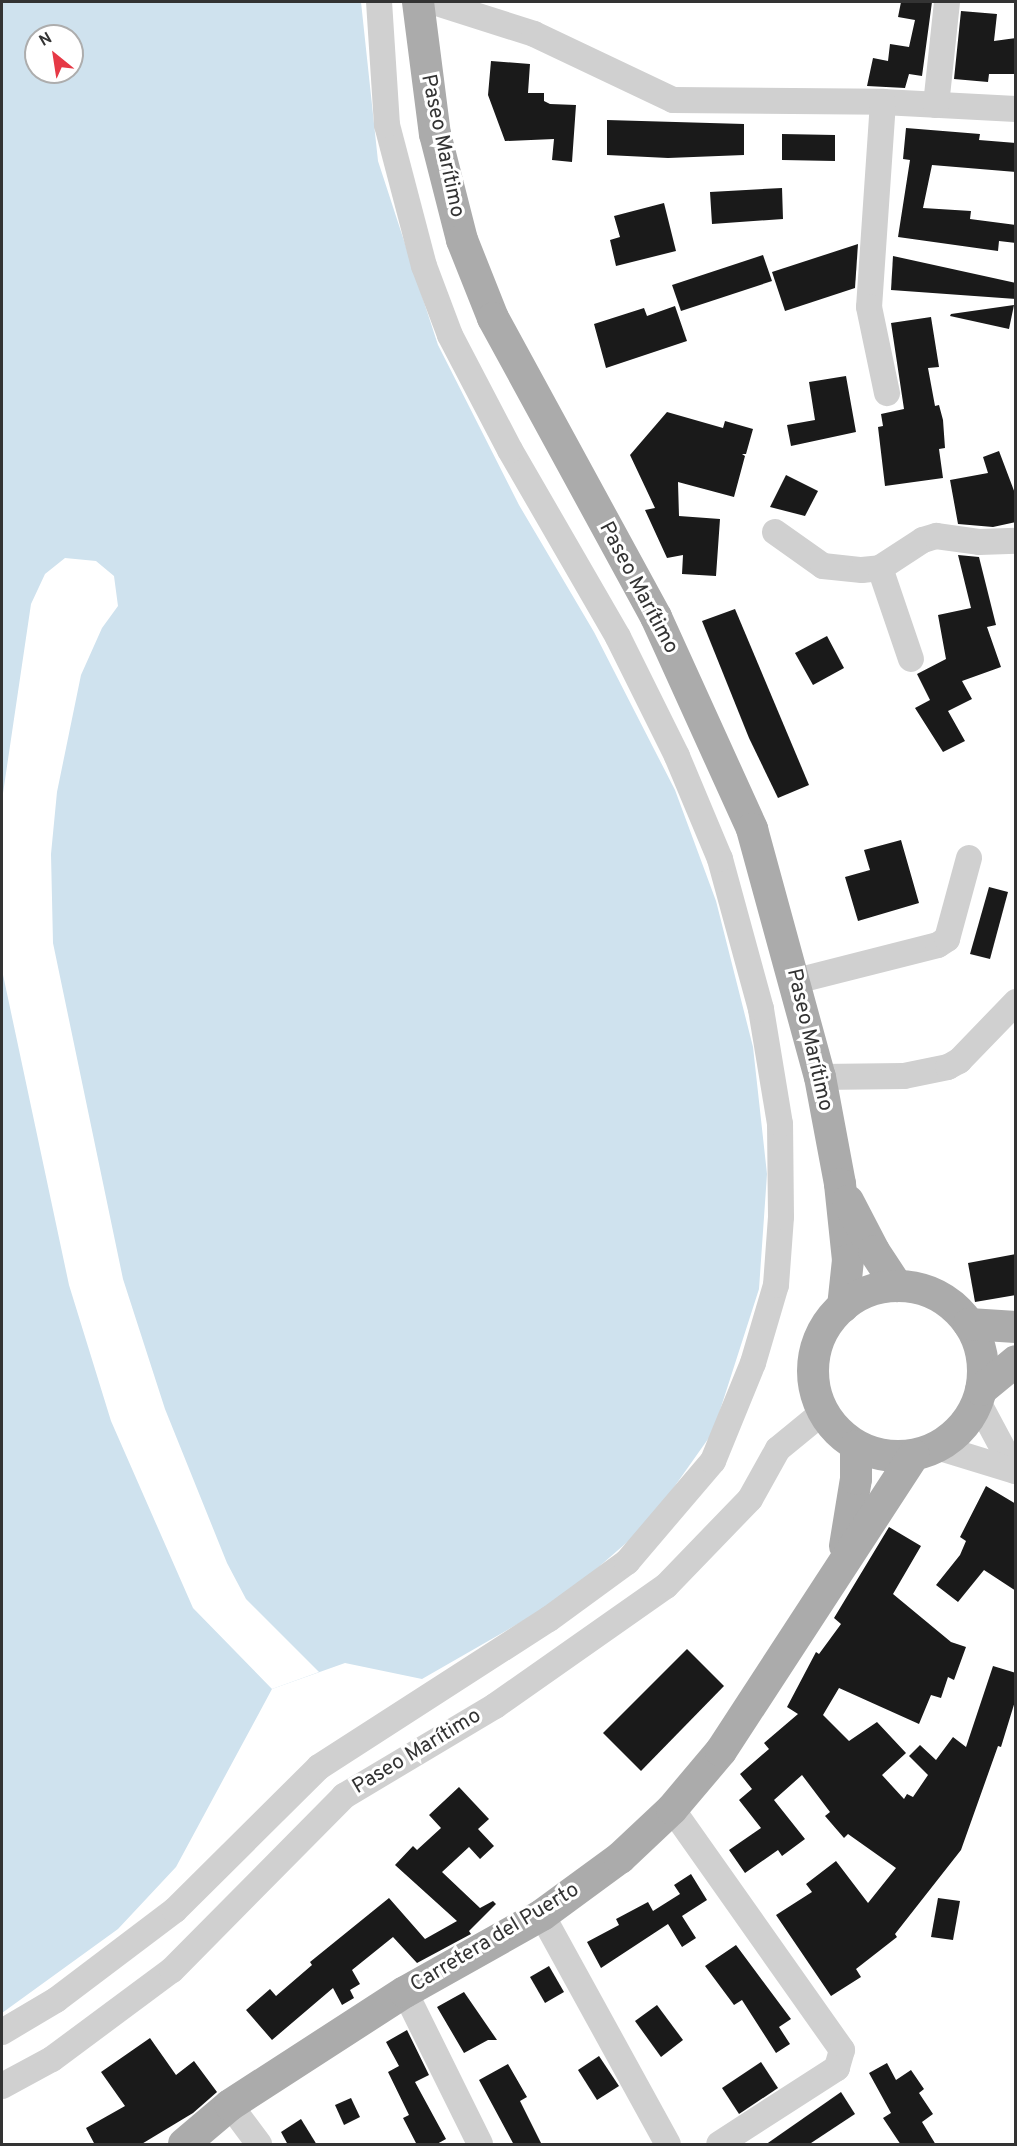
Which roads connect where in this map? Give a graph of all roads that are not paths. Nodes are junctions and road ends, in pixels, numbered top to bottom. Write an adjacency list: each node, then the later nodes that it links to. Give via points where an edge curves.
1 (379, 2): 31 (street, via 387,125 424,266 450,335 618,637 677,756 720,860 760,1009 780,1124 781,1217 776,1285 753,1363 713,1461 627,1562 549,1619 319,1767 175,1910 56,2000)
2 (418, 2): 14 (main road, Paseo Marítimo, via 435,134 462,240 513,360 656,617 752,829)
3 (434, 2): 5 (street, via 534,34 672,99)
4 (947, 2): 6 (street)
5 (883, 102): 6 (street); 8 (street, via 869,307)
6 (936, 105): 7 (street)
7 (1016, 109)
8 (887, 393)
9 (775, 532): 11 (street, via 823,566)
10 (1016, 541): 11 (street, via 979,542 936,536)
11 (880, 568): 12 (street)
12 (911, 659)
13 (969, 858): 14 (street, via 947,939 938,945)
14 (796, 981): 16 (main road, Paseo Marítimo)
15 (1016, 1002): 16 (street, via 959,1061 948,1067 904,1076)
16 (820, 1077): 17 (main road, Paseo Marítimo)
17 (840, 1184): 18 (main road, Paseo Marítimo, via 874,1251); 19 (main road, Paseo Marítimo, via 848,1260)
18 (897, 1286): 19 (main road, via 878,1289); 20 (main road, via 938,1296)
19 (843, 1307): 24 (main road, via 826,1327 816,1351 813,1376)
20 (969, 1324): 21 (main road); 23 (main road, via 982,1356)
21 (1016, 1327)
22 (1016, 1361): 23 (main road)
23 (980, 1396): 26 (main road, via 954,1435); 26 (street, via 1015,1471)
24 (823, 1412): 25 (main road, via 837,1431); 32 (street, Paseo Marítimo, via 778,1449 750,1499 666,1586 495,1706 344,1796 172,1970 52,2059)
25 (856, 1446): 26 (main road, via 874,1453); 27 (main road, Carretera del Puerto, via 851,1517)
26 (926, 1451): 27 (main road, Carretera del Puerto)
27 (840, 1564): 28 (main road, Carretera del Puerto, via 721,1750)
28 (672, 1809): 29 (main road, Carretera del Puerto, via 620,1858); 38 (street, via 842,2050 837,2068)
29 (542, 1915): 30 (main road, Carretera del Puerto); 37 (street)
30 (405, 1992): 33 (main road, Carretera del Puerto); 36 (street)
31 (2, 2032)
32 (2, 2086)
33 (230, 2105): 34 (main road, Carretera del Puerto); 35 (street)
34 (183, 2145)
35 (259, 2145)
36 (480, 2145)
37 (668, 2145)
38 (719, 2145)

